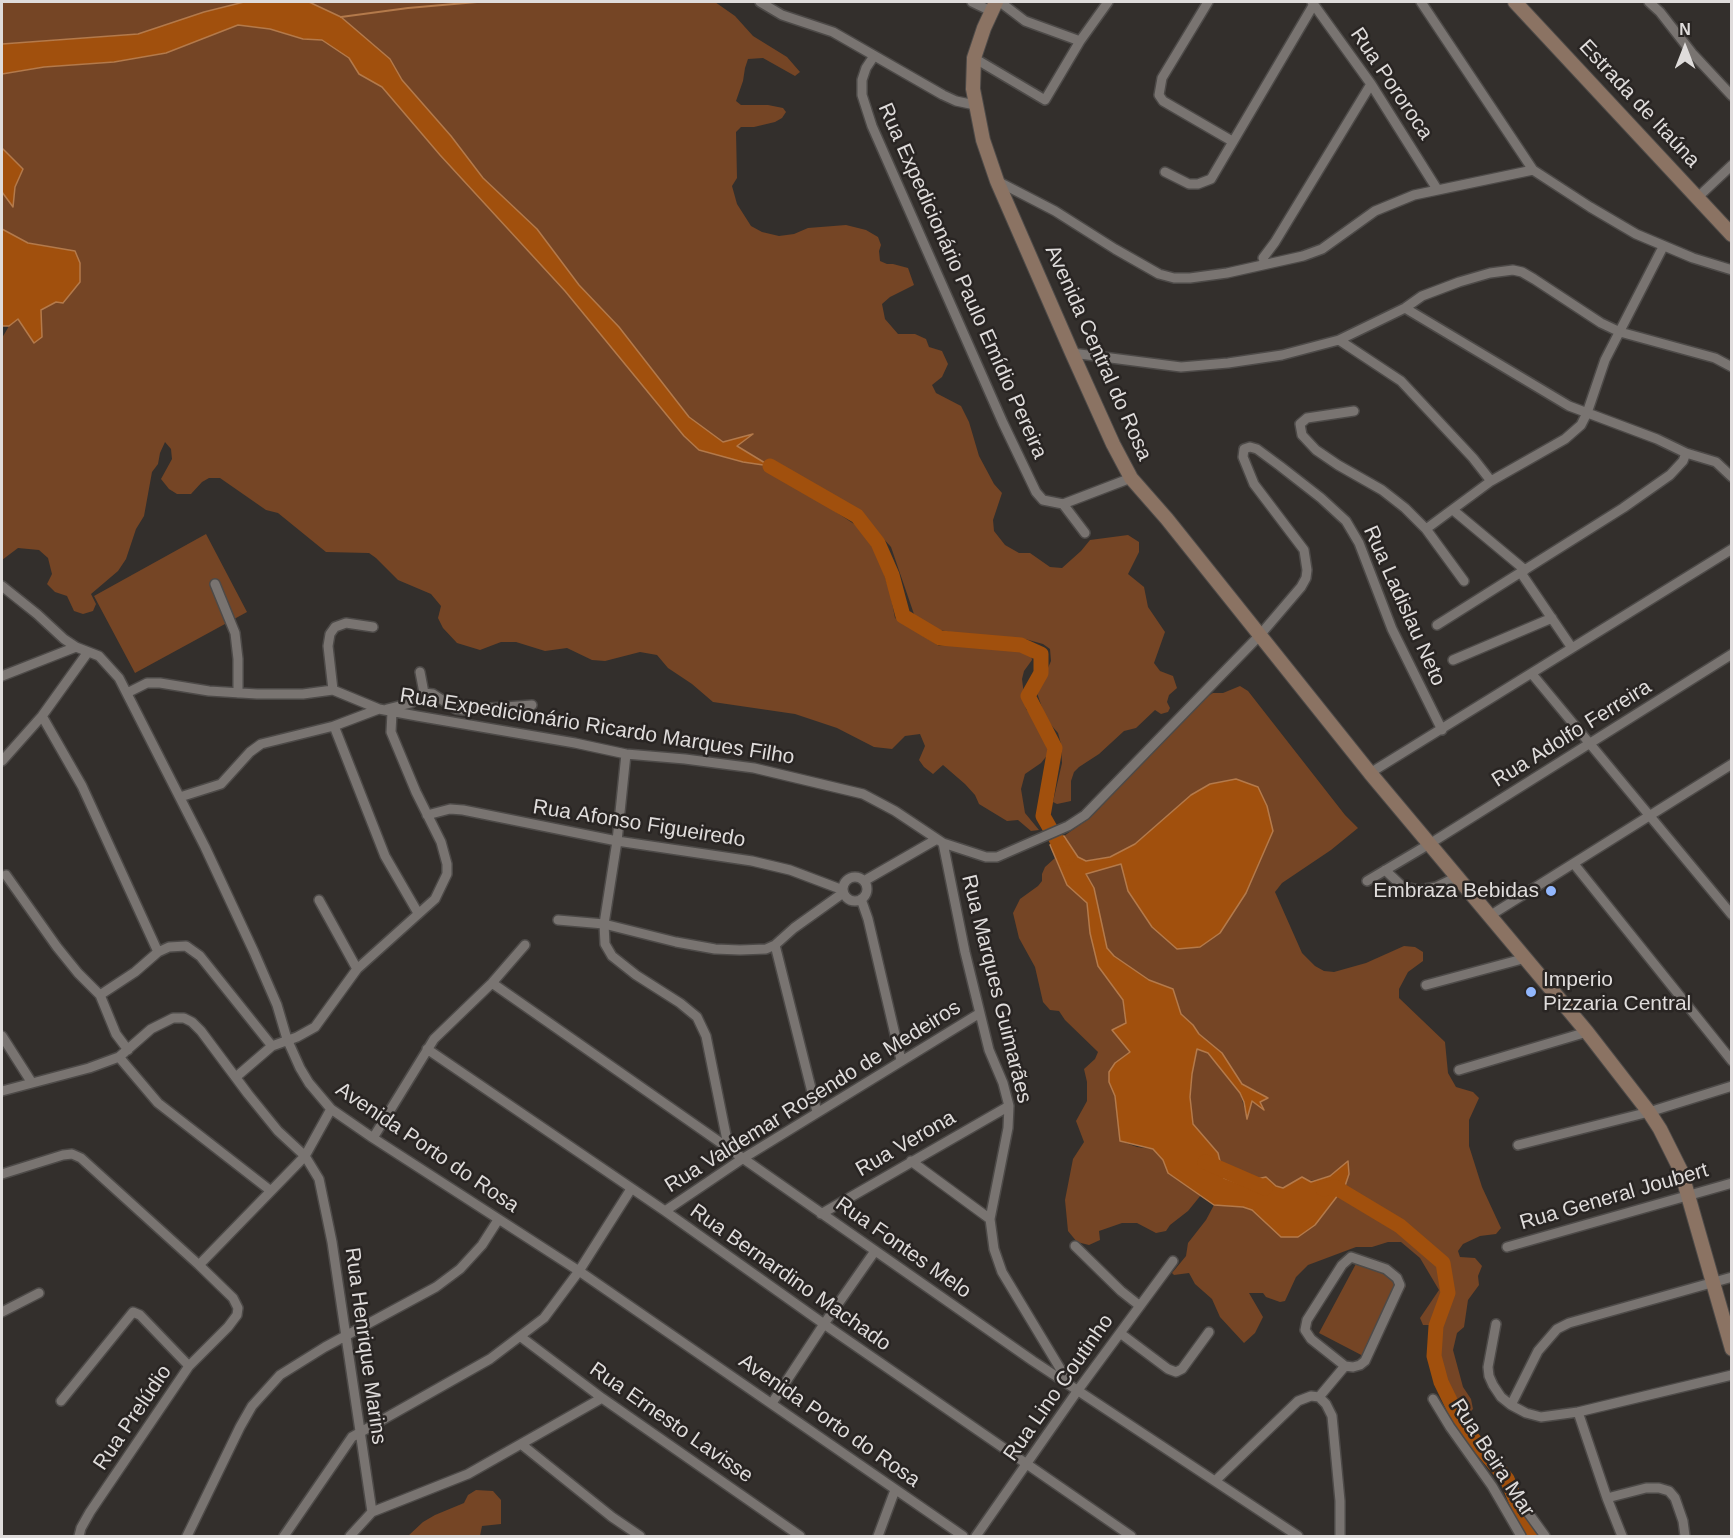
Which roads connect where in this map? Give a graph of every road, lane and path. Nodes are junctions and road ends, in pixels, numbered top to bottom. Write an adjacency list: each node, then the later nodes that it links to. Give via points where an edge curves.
1 (760, 2): 11 (street, via 782,15 833,32)
2 (972, 2): 9 (street)
3 (1108, 2): 10 (street)
4 (1208, 2): 16 (street, via 1162,78 1159,95)
5 (1423, 2): 18 (street)
6 (1515, 2): 22 (street, Estrada de Itaúna)
7 (1649, 2): 14 (street)
8 (1313, 3): 13 (street, Rua Pororoca); 16 (street)
9 (996, 5): 10 (street); 12 (street, Avenida Central do Rosa)
10 (1080, 42): 12 (street, via 1045,100)
11 (874, 56): 15 (street, via 956,101); 38 (street, Rua Expedicionário Paulo Emídio Pereira, via 864,74 862,96 888,163 1036,492 1043,500)
12 (974, 58): 15 (street, Avenida Central do Rosa)
13 (1371, 84): 21 (street, Rua Pororoca); 25 (street)
14 (1731, 96)
15 (975, 105): 20 (street, Avenida Central do Rosa)
16 (1232, 141): 19 (street, via 1205,182 1189,184)
17 (1731, 165): 22 (street)
18 (1533, 170): 21 (street); 24 (street)
19 (1165, 172)
20 (997, 181): 21 (street, via 1159,274 1174,278 1227,273 1303,256 1322,249 1375,211); 30 (street, Avenida Central do Rosa)
21 (1437, 189)
22 (1697, 198): 23 (street, Estrada de Itaúna)
23 (1731, 235)
24 (1663, 247): 26 (street); 28 (street)
25 (1263, 258)
26 (1731, 270)
27 (1405, 308): 28 (street, via 1422,296 1459,282 1513,270); 29 (street); 33 (street)
28 (1620, 332): 31 (street, via 1715,358); 33 (street, via 1605,360)
29 (1339, 340): 30 (street, via 1282,355 1181,367); 37 (street, via 1401,381)
30 (1072, 353): 36 (street, Avenida Central do Rosa)
31 (1731, 367)
32 (1354, 411): 40 (street, via 1307,418 1300,424 1302,435 1338,465 1406,508)
33 (1587, 413): 34 (street); 37 (street, via 1574,433)
34 (1686, 453): 35 (street, via 1716,462); 43 (street, via 1671,475)
35 (1731, 477)
36 (1131, 478): 38 (street); 50 (street, Avenida Central do Rosa)
37 (1491, 481): 39 (street)
38 (1063, 504): 41 (street, Rua Expedicionário Paulo Emídio Pereira)
39 (1453, 510): 40 (street); 43 (street)
40 (1426, 529): 44 (street)
41 (1085, 533)
42 (1731, 549): 52 (street)
43 (1523, 572): 47 (street); 48 (street)
44 (1464, 581)
45 (215, 584): 61 (street, via 235,633)
46 (2, 586): 51 (street, Avenida Porto do Rosa)
47 (1552, 618): 52 (street); 55 (street)
48 (1437, 625)
49 (373, 627): 59 (street, via 345,623 330,634)
50 (1260, 636): 67 (street, Rua Ladislau Neto, via 1301,587 1307,570 1304,550 1254,484 1244,463 1242,452 1250,447 1280,466 1346,521 1359,543 1392,629); 72 (street, Avenida Central do Rosa); 77 (street, Rua Marques Guimarães, via 1085,815 997,857)
51 (75, 647): 53 (street, Avenida Porto do Rosa); 58 (street)
52 (1572, 648): 57 (street)
53 (88, 652): 60 (street, Avenida Porto do Rosa, via 111,668); 65 (street)
54 (1731, 654): 68 (street, Rua Adolfo Ferreira)
55 (1453, 660)
56 (420, 672): 62 (street)
57 (1532, 674): 67 (street); 68 (street)
58 (2, 676)
59 (333, 690): 61 (street, via 303,694); 64 (street, Rua Expedicionário Ricardo Marques Filho)
60 (127, 693): 61 (street, via 147,683); 73 (street, Avenida Porto do Rosa)
61 (238, 693)
62 (424, 693): 63 (street, via 433,694 456,709); 64 (street, via 411,703)
63 (532, 705)
64 (385, 710): 66 (street); 69 (street, Rua Expedicionário Ricardo Marques Filho); 74 (street)
65 (42, 716): 70 (street); 95 (street, via 82,786)
66 (334, 726): 73 (street, via 261,744 221,784); 88 (street, via 385,856)
67 (1442, 730): 72 (street)
68 (1590, 744): 75 (street); 78 (street, Rua Adolfo Ferreira)
69 (626, 754): 76 (street); 77 (street, Rua Expedicionário Ricardo Marques Filho, via 754,768 863,794)
70 (2, 761)
71 (1730, 768): 75 (street)
72 (1370, 772): 78 (street, Avenida Central do Rosa)
73 (180, 797): 104 (street, Avenida Porto do Rosa, via 254,952)
74 (427, 815): 76 (street, Rua Afonso Figueiredo, via 463,810); 88 (street, via 441,842 447,874 435,899)
75 (1650, 816): 79 (street); 90 (street)
76 (617, 841): 85 (street, Rua Afonso Figueiredo, via 752,861 790,870); 92 (street)
77 (940, 841): 83 (street); 101 (street, Rua Marques Guimarães)
78 (1431, 843): 80 (street, Rua Adolfo Ferreira); 82 (street, Avenida Central do Rosa)
79 (1574, 864): 89 (street); 110 (street)
80 (1384, 870): 82 (street, via 1403,886 1419,891); 84 (street, Rua Adolfo Ferreira)
81 (6, 875): 100 (street, via 57,947)
82 (1459, 876): 89 (street, Avenida Central do Rosa)
83 (864, 881): 85 (street, via 848,879); 86 (street, via 866,891)
84 (1367, 881)
85 (843, 891): 86 (street, via 851,900); 94 (street)
86 (861, 899): 109 (street)
87 (319, 900): 97 (street)
88 (418, 913): 97 (street)
89 (1491, 915): 96 (street, Avenida Central do Rosa)
90 (1731, 915)
91 (558, 920): 92 (street)
92 (604, 924): 94 (street, via 715,949 754,950); 122 (street, via 605,944 612,956 680,1003 700,1022)
93 (525, 945): 98 (street)
94 (775, 945): 118 (street)
95 (159, 952): 100 (street); 105 (street, via 178,946 194,950)
96 (1526, 958): 99 (street); 102 (street, Avenida Central do Rosa)
97 (357, 969): 104 (street, via 315,1027)
98 (492, 983): 106 (street); 122 (street, Rua Fontes Melo)
99 (1426, 985)
100 (100, 995): 107 (street, via 116,1034)
101 (980, 1013): 109 (street, Rua Valdemar Rosendo de Medeiros); 116 (street, Rua Marques Guimarães)
102 (1587, 1032): 111 (street); 119 (street, Avenida Central do Rosa)
103 (2, 1036): 113 (street)
104 (287, 1039): 105 (street); 117 (street, Avenida Porto do Rosa, via 309,1083)
105 (272, 1046): 112 (street)
106 (427, 1048): 120 (street); 128 (street, Rua Bernardino Machado)
107 (128, 1050): 108 (street); 112 (street, Rua Henrique Marins, via 164,1021 184,1018 201,1031)
108 (119, 1057): 113 (street); 129 (street, via 159,1103)
109 (901, 1060): 118 (street, Rua Valdemar Rosendo de Medeiros)
110 (1731, 1061)
111 (1459, 1070)
112 (236, 1077): 123 (street, Rua Henrique Marins, via 278,1131)
113 (32, 1083): 115 (street)
114 (1731, 1086): 119 (street)
115 (2, 1091)
116 (1009, 1106): 125 (street, Rua Verona); 133 (street, Rua Marques Guimarães)
117 (331, 1109): 120 (street, Avenida Porto do Rosa); 123 (street)
118 (817, 1112): 124 (street, Rua Valdemar Rosendo de Medeiros)
119 (1649, 1112): 121 (street); 130 (street, Avenida Central do Rosa, via 1670,1148)
120 (373, 1138): 134 (street, Avenida Porto do Rosa)
121 (1518, 1145)
122 (729, 1150): 124 (street, Rua Fontes Melo)
123 (304, 1156): 129 (street); 150 (street, Rua Henrique Marins, via 319,1179 324,1197)
124 (742, 1159): 131 (street, Rua Valdemar Rosendo de Medeiros); 132 (street, Rua Fontes Melo)
125 (911, 1161): 132 (street, Rua Verona); 133 (street)
126 (2, 1174): 139 (street, via 63,1155 76,1156)
127 (1731, 1183): 130 (street, Rua General Joubert)
128 (632, 1189): 131 (street, Rua Bernardino Machado); 140 (street)
129 (271, 1191): 139 (street)
130 (1688, 1195): 136 (street, Rua General Joubert); 142 (street, Avenida Central do Rosa)
131 (665, 1211): 146 (street, Rua Bernardino Machado)
132 (821, 1214): 137 (street, Rua Fontes Melo)
133 (990, 1219): 156 (street, Rua Marques Guimarães, via 1002,1272)
134 (498, 1220): 140 (street, Avenida Porto do Rosa); 150 (street, via 460,1269 436,1287)
135 (1075, 1246): 144 (street)
136 (1507, 1247)
137 (876, 1251): 146 (street); 156 (street, Rua Fontes Melo)
138 (1173, 1261): 144 (street, Rua Lino Coutinho)
139 (200, 1265): 153 (street, Rua Prelúdio, via 233,1298 237,1316)
140 (579, 1271): 151 (street, via 544,1318); 162 (street, Avenida Porto do Rosa)
141 (1731, 1277): 142 (street)
142 (1711, 1283): 152 (street, Avenida Central do Rosa); 163 (street, via 1557,1329 1538,1351)
143 (39, 1293): 145 (street)
144 (1140, 1306): 149 (street, Rua Lino Coutinho)
145 (2, 1312)
146 (824, 1324): 162 (street); 167 (street, Rua Bernardino Machado)
147 (1496, 1324): 163 (street, via 1489,1376 1501,1397)
148 (1209, 1332): 149 (street, via 1176,1372)
149 (1120, 1333): 157 (street, Rua Lino Coutinho)
150 (346, 1337): 165 (street, Rua Henrique Marins); 174 (street, via 280,1375 252,1406)
151 (521, 1337): 159 (street, Rua Ernesto Lavisse); 165 (street, via 490,1359)
152 (1731, 1349)
153 (189, 1366): 161 (street, via 133,1312); 173 (street, Rua Prelúdio, via 90,1512)
154 (1345, 1366): 154 (street, via 1307,1334 1306,1324 1342,1265 1355,1257 1386,1269 1400,1285 1365,1361 1357,1367); 158 (street)
155 (1731, 1375): 164 (street)
156 (1068, 1383): 157 (street, Rua Fontes Melo)
157 (1078, 1390): 167 (street, Rua Lino Coutinho); 168 (street, Rua Fontes Melo)
158 (1319, 1396): 168 (street, via 1298,1401); 184 (street, via 1332,1416)
159 (602, 1398): 166 (street); 178 (street, Rua Ernesto Lavisse)
160 (1433, 1399): 185 (street, Rua Beira Mar)
161 (61, 1401)
162 (772, 1403): 169 (street, Avenida Porto do Rosa)
163 (1511, 1405): 164 (street, via 1551,1418)
164 (1578, 1412): 170 (street)
165 (359, 1432): 172 (street, Rua Henrique Marins); 175 (street, via 345,1444)
166 (521, 1444): 172 (street, via 468,1474); 177 (street)
167 (1026, 1466): 181 (street, Rua Lino Coutinho); 182 (street, Rua Bernardino Machado)
168 (1215, 1481): 183 (street, Rua Fontes Melo)
169 (895, 1490): 179 (street); 180 (street, Avenida Porto do Rosa)
170 (1607, 1498): 187 (street); 188 (street, via 1646,1488 1669,1491 1675,1498)
171 (1524, 1507): 186 (street)
172 (372, 1512): 176 (street)
173 (79, 1536)
174 (187, 1536)
175 (284, 1536)
176 (350, 1536)
177 (640, 1536)
178 (800, 1536)
179 (878, 1536)
180 (963, 1536)
181 (975, 1536)
182 (1131, 1536)
183 (1298, 1536)
184 (1340, 1536)
185 (1521, 1536)
186 (1545, 1536)
187 (1622, 1536)
188 (1685, 1536)

